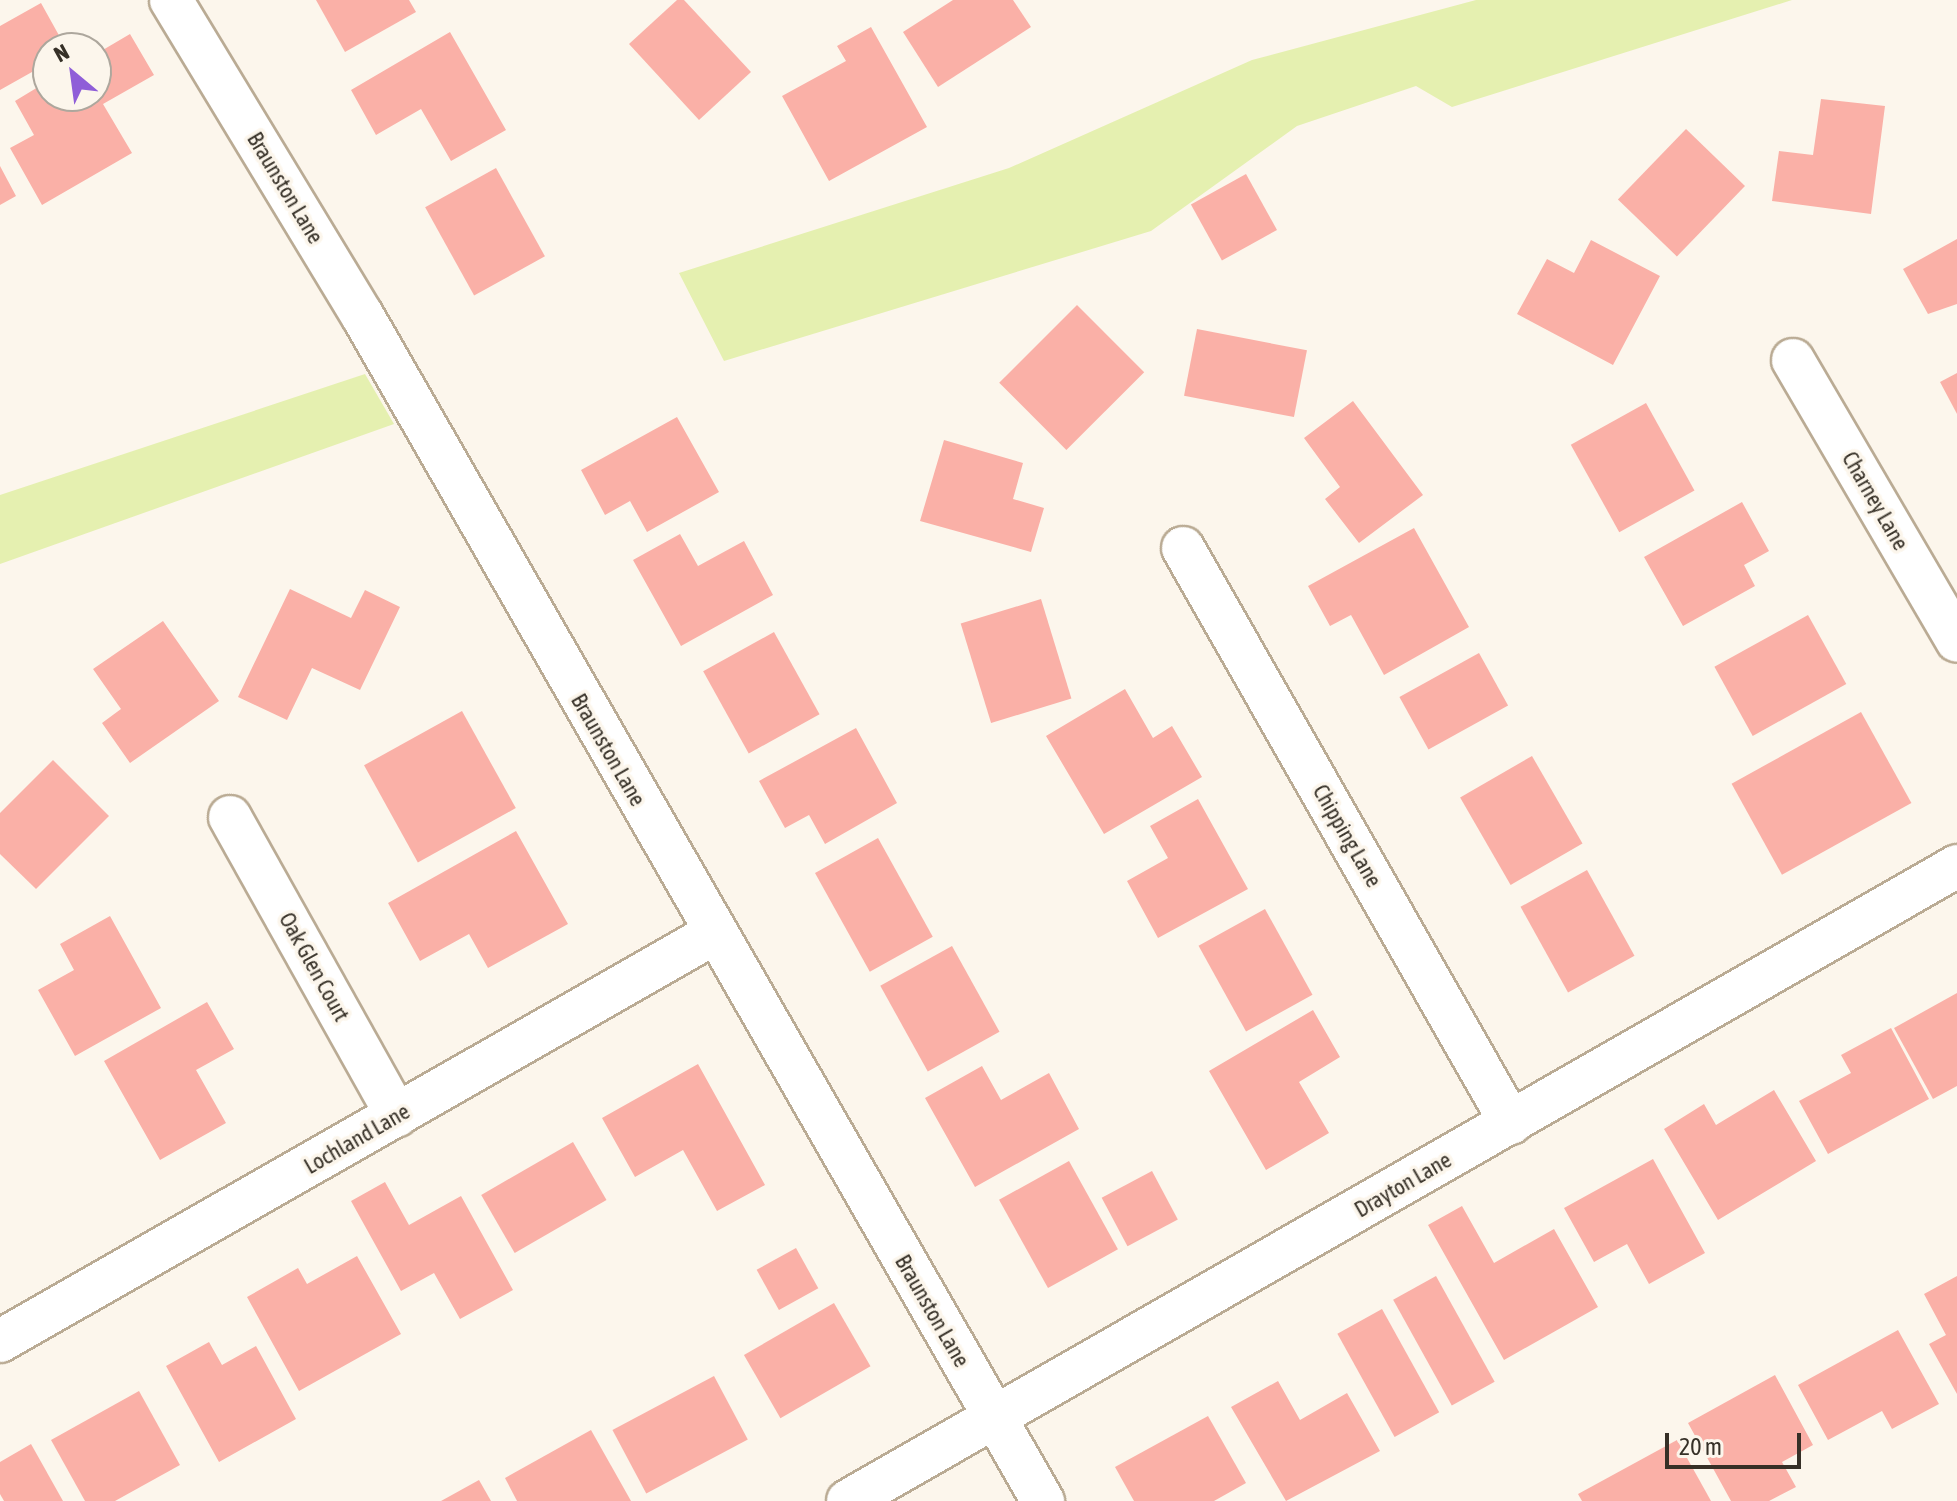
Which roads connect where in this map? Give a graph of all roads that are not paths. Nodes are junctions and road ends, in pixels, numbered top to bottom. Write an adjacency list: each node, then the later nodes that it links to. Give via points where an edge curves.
1 (171, 0): 7 (street, Braunston Lane, via 362,315)
2 (1793, 360): 4 (street, Charney Lane)
3 (1183, 548): 9 (street, Chipping Lane)
4 (1957, 641)
5 (230, 817): 8 (street, Oak Glen Court)
6 (1957, 866): 9 (street, Drayton Lane)
7 (713, 934): 8 (street, Lochland Lane); 11 (street, Braunston Lane)
8 (397, 1116): 10 (street, Lochland Lane)
9 (1511, 1123): 11 (street, Drayton Lane)
10 (0, 1341)
11 (994, 1417): 12 (street, Drayton Lane); 13 (street, Braunston Lane)
12 (848, 1501)
13 (1043, 1501)

